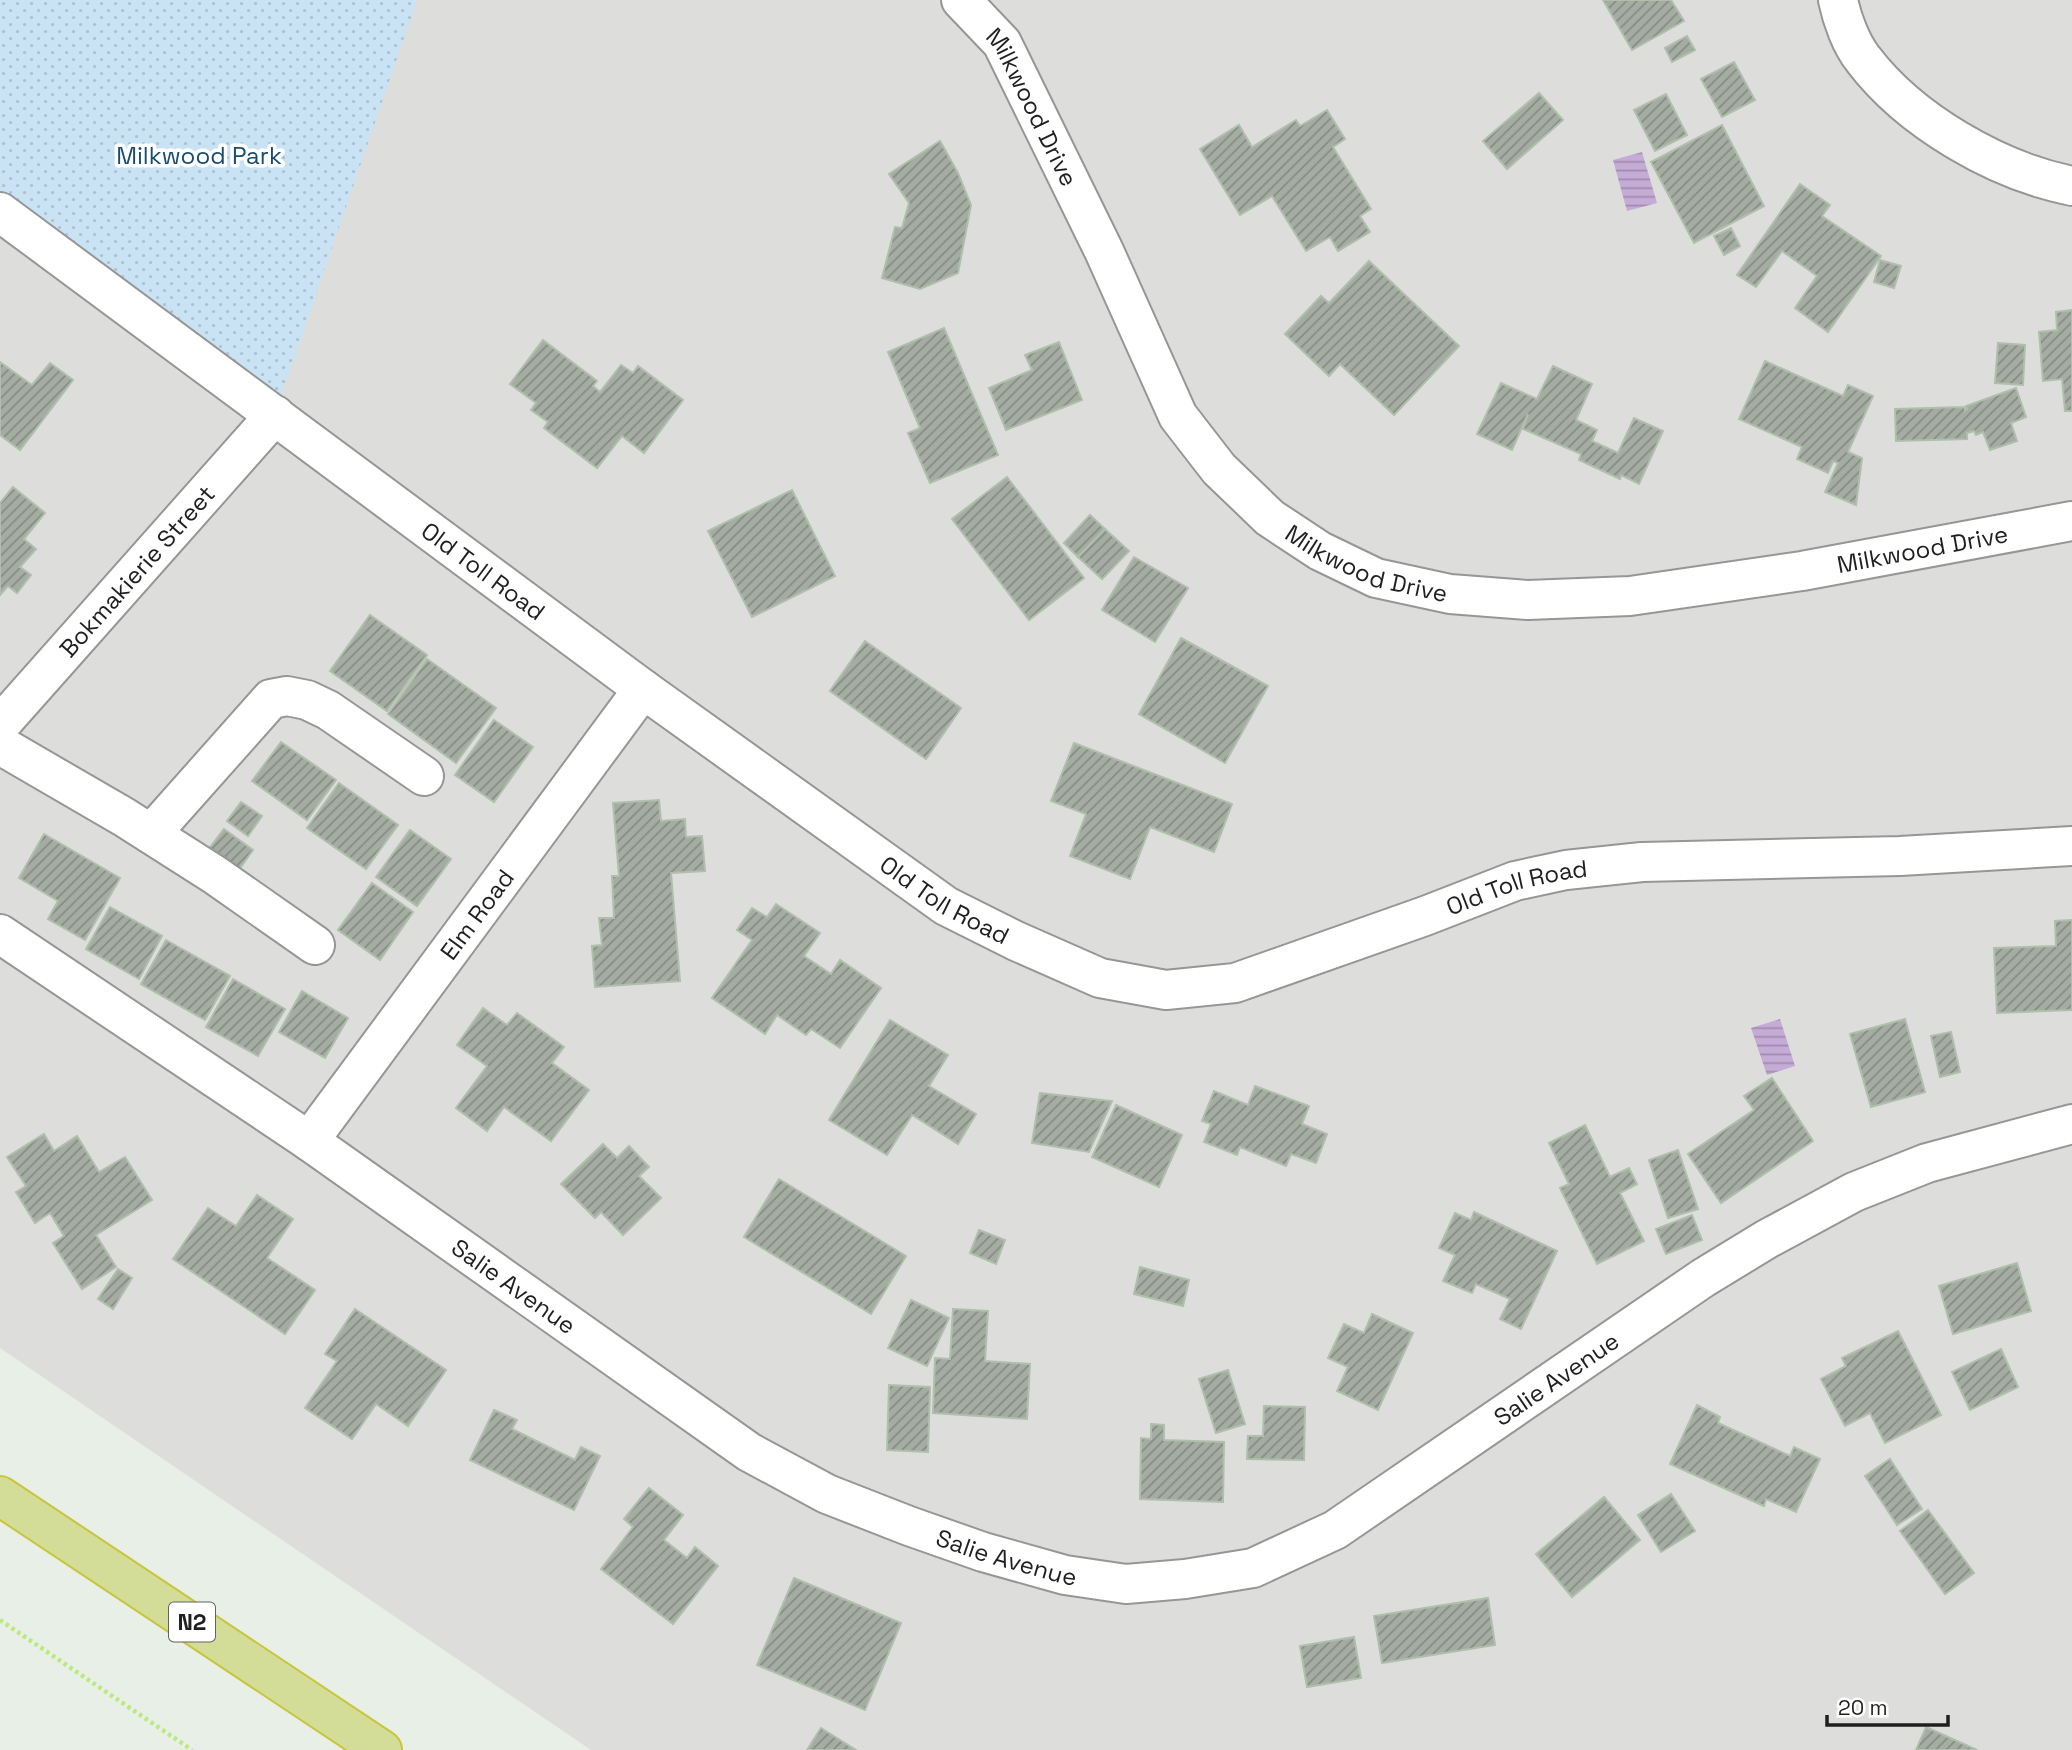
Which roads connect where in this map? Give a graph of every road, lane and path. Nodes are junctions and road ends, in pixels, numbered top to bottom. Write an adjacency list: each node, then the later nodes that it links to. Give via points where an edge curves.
1 (961, 0): 6 (street, Milkwood Drive, via 1002,43 1178,416 1219,469 1270,518 1320,551 1376,578 1450,594 1528,600 1630,596 1802,571)
2 (1838, 0): 3 (street, via 1861,58 1897,97 1946,133 2006,164)
3 (2072, 186)
4 (0, 212): 5 (street, Old Toll Road)
5 (275, 415): 7 (street, Old Toll Road); 8 (street, Bokmakierie Street)
6 (2072, 521)
7 (643, 689): 12 (street, Old Toll Road, via 946,906 1100,978 1166,990 1235,983 1515,881 1566,870 1642,862 1900,856); 16 (street, Elm Road)
8 (0, 725)
9 (0, 745): 11 (street)
10 (424, 776): 11 (street, via 307,699 271,699)
11 (151, 834): 14 (street)
12 (2072, 846)
13 (0, 934): 16 (street, Salie Avenue)
14 (315, 945)
15 (2072, 1124): 16 (street, Salie Avenue, via 1927,1163 1854,1192 1767,1239 1659,1307 1335,1530 1253,1569 1126,1584 1065,1575 983,1552 827,1494 771,1464)
16 (309, 1141)
17 (0, 1496): 20 (highway, N2)
18 (0, 1619): 19 (path)
19 (192, 1750)
20 (382, 1750)

